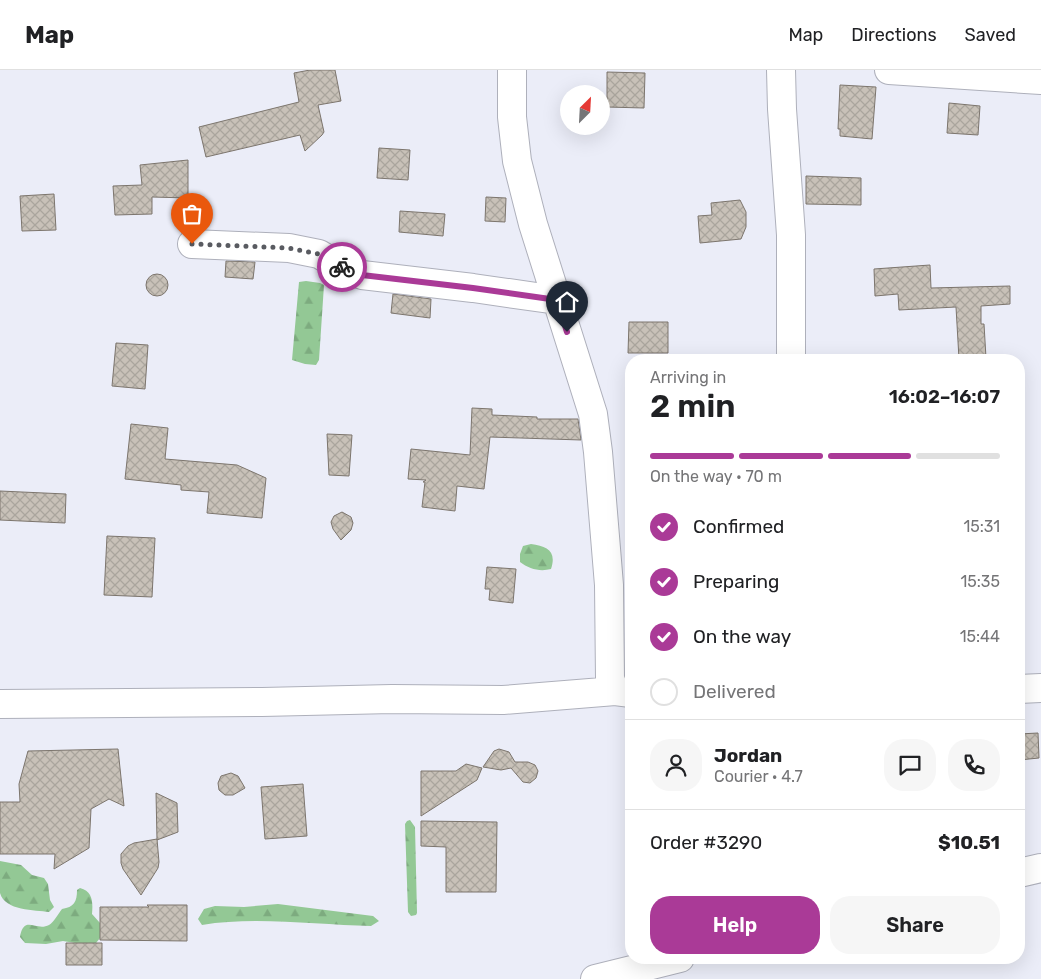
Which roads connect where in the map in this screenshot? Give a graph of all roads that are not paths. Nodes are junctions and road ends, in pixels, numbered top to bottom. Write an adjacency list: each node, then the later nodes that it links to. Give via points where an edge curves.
1 (512, 70): 6 (street, via 512,117 517,161)
2 (781, 70): 7 (street, via 791,235)
3 (889, 70): 4 (street)
4 (1041, 80)
5 (192, 244): 6 (street, via 289,248 319,254 362,275)
6 (557, 300): 10 (street, via 593,414 610,585 610,678)
7 (791, 354)
8 (1041, 688): 9 (street)
9 (1025, 689)
10 (623, 692): 11 (street, via 503,700)
11 (0, 704)
12 (1041, 868): 13 (street)
13 (1025, 872)
14 (656, 964): 15 (street)
15 (595, 979)

